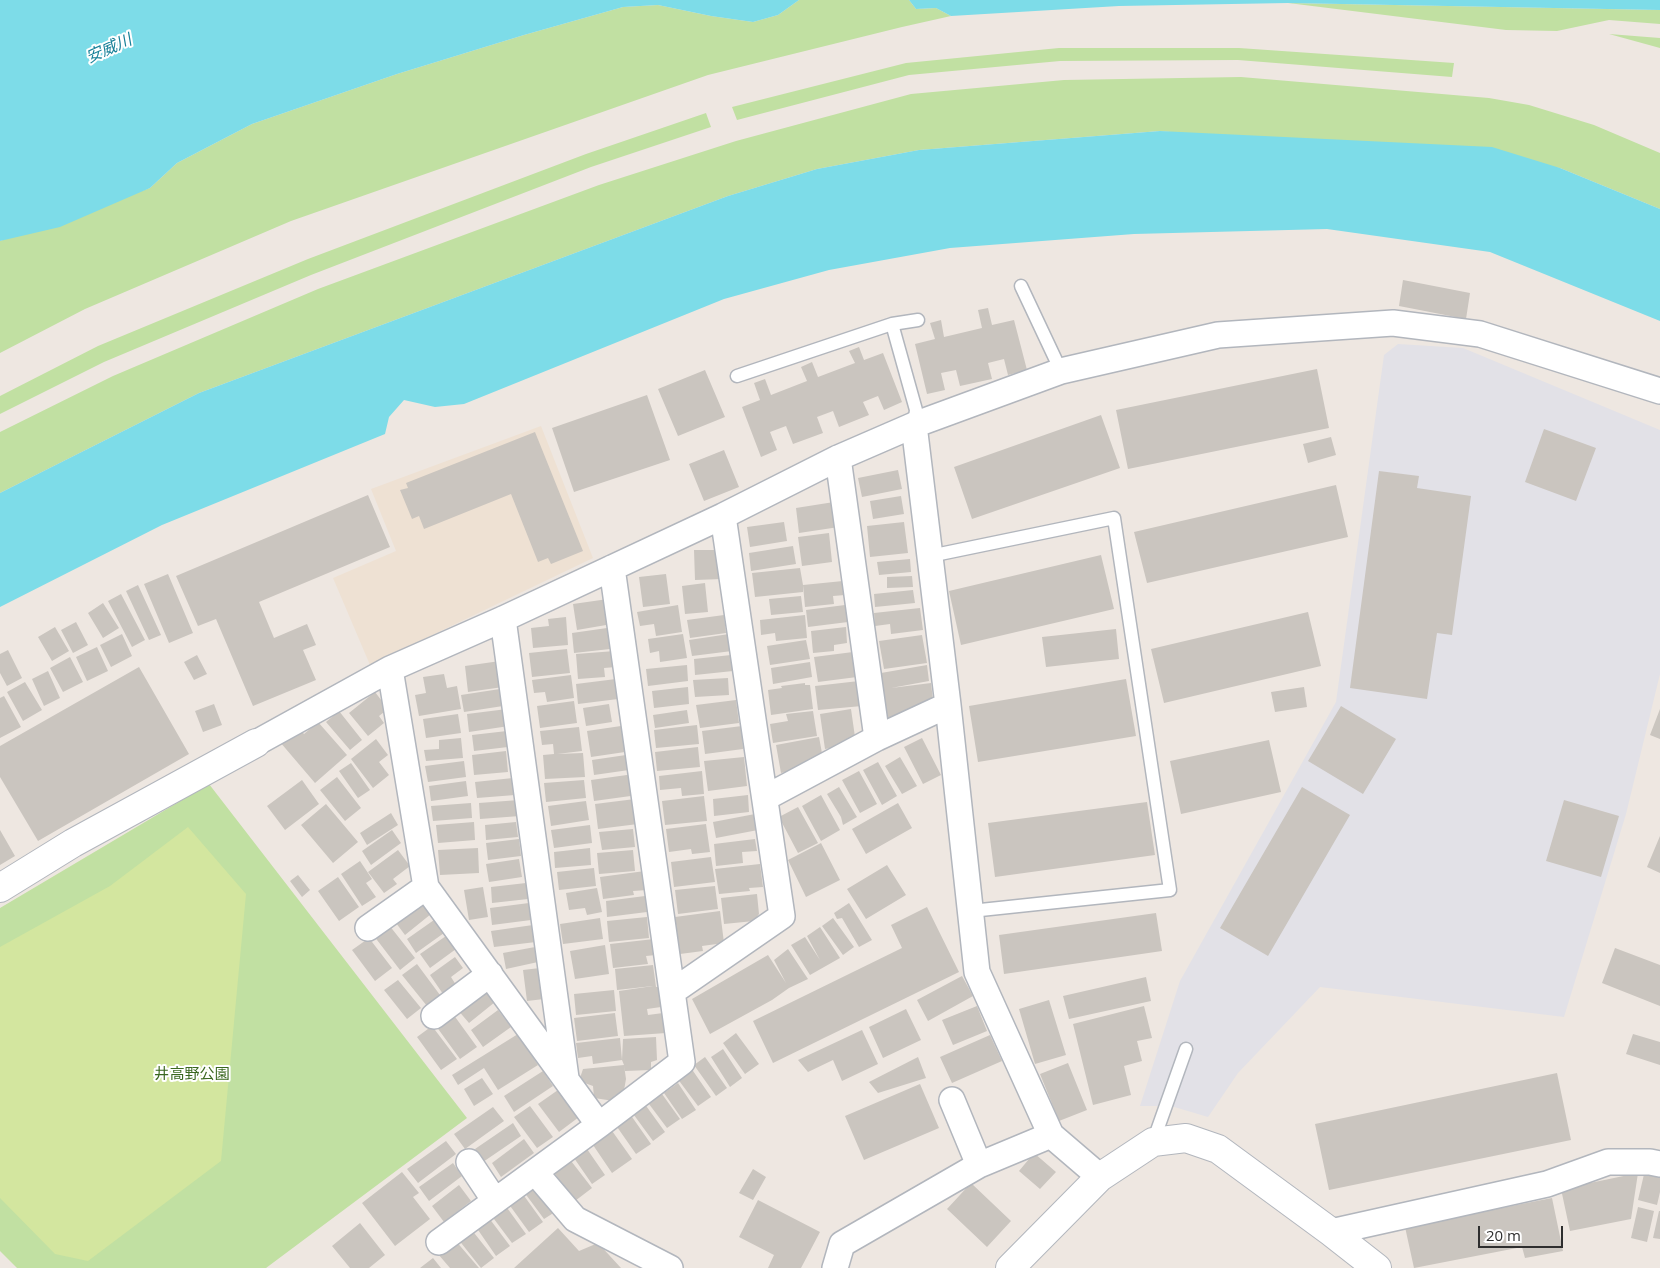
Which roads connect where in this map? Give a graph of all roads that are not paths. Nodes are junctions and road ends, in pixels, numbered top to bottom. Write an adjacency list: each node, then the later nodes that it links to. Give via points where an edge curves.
1 (1022, 286): 4 (lane)
2 (918, 320): 3 (lane)
3 (892, 324): 5 (lane); 7 (lane, via 916,410)
4 (1061, 371): 6 (street, via 1218,335 1393,323 1480,334); 7 (street)
5 (737, 376)
6 (1660, 391)
7 (914, 425): 8 (street); 10 (street)
8 (838, 458): 9 (street); 15 (street)
9 (723, 516): 11 (street); 17 (street)
10 (930, 556): 14 (street); 20 (lane, via 1114,518 1170,890)
11 (612, 568): 12 (street); 23 (street)
12 (503, 619): 13 (street); 26 (street)
13 (390, 669): 16 (street); 18 (street)
14 (948, 705): 15 (street); 20 (street)
15 (877, 738): 17 (street)
16 (256, 743): 19 (street, via 73,843)
17 (765, 798): 23 (street, via 782,916)
18 (426, 887): 21 (street); 22 (street)
19 (0, 888)
20 (971, 911): 29 (street, via 978,972)
21 (368, 928)
22 (490, 974): 24 (street); 26 (street)
23 (672, 992): 28 (street, via 682,1062)
24 (434, 1016)
25 (1186, 1049): 30 (lane)
26 (567, 1082): 28 (street)
27 (952, 1100): 32 (street)
28 (599, 1126): 34 (street)
29 (1051, 1136): 32 (street); 35 (street)
30 (1153, 1142): 35 (street); 37 (street, via 1186,1138 1218,1149)
31 (469, 1162): 36 (street)
32 (979, 1164): 40 (street, via 842,1244)
33 (1660, 1164): 37 (street, via 1608,1162 1547,1184)
34 (535, 1172): 36 (street); 39 (street, via 575,1219)
35 (1100, 1177): 41 (street)
36 (496, 1201): 38 (street)
37 (1331, 1232): 42 (street)
38 (438, 1242)
39 (670, 1268)
40 (834, 1268)
41 (1010, 1268)
42 (1377, 1268)

